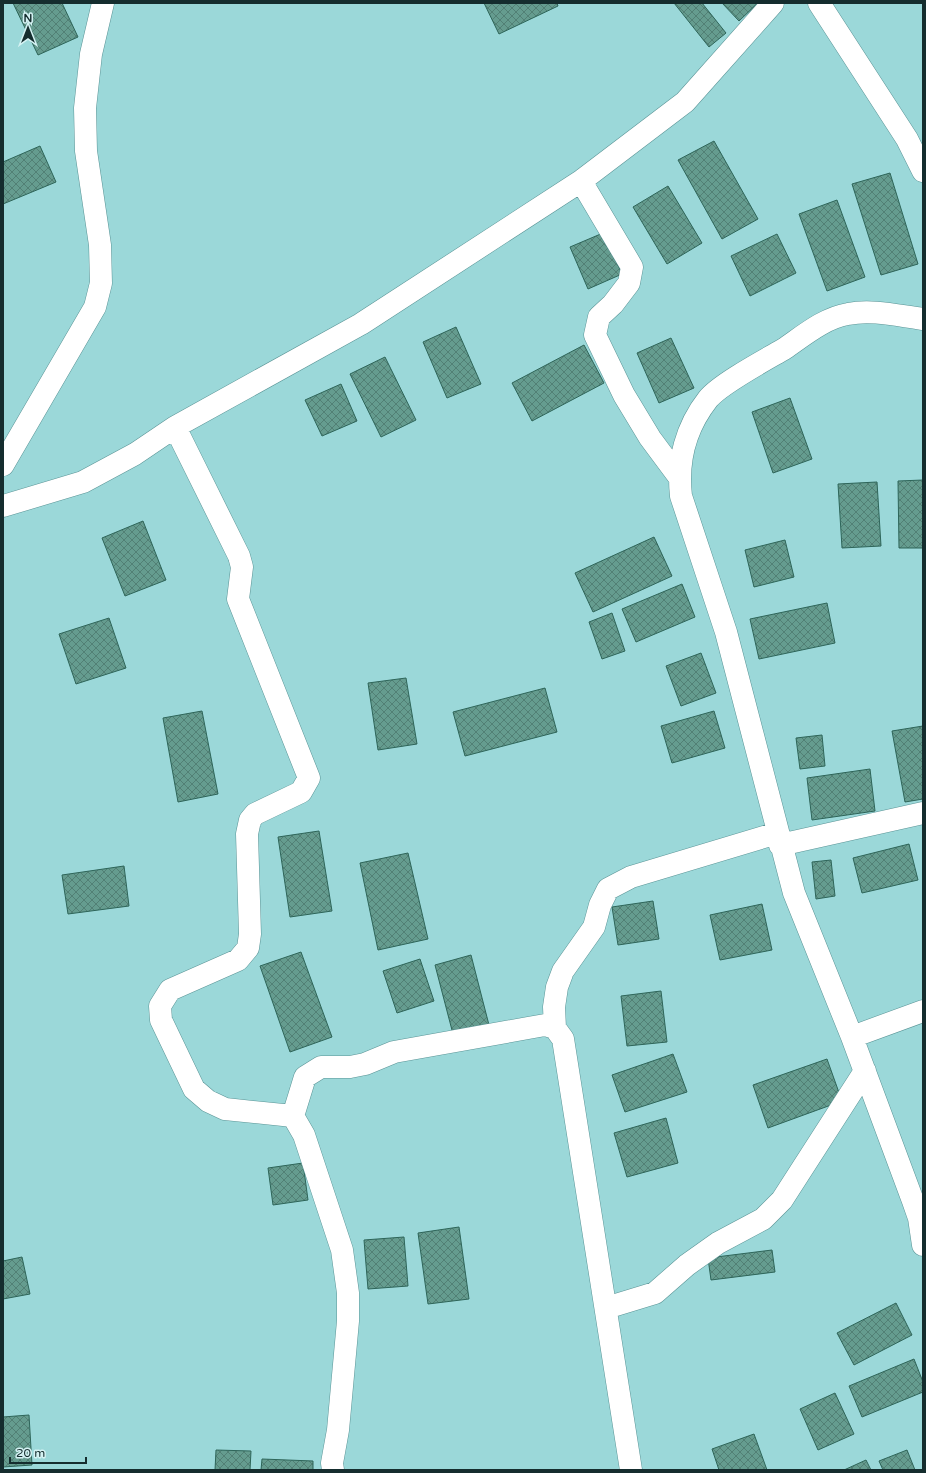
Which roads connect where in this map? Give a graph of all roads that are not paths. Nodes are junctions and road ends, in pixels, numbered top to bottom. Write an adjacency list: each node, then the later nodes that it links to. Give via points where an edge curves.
1 (103, 3): 8 (street, via 91,54 85,108 86,151 100,245 101,283 95,307)
2 (773, 3): 5 (street, via 684,102)
3 (819, 3): 4 (street, via 907,139)
4 (923, 171)
5 (581, 181): 7 (street, via 361,324); 9 (street, via 632,267 629,284 599,317 595,335 624,395 650,438)
6 (923, 319): 9 (street, via 866,312 847,314 827,321 726,385 708,398 686,436)
7 (175, 427): 10 (street, via 135,454 83,482); 17 (street, via 239,556 242,567 238,599 309,778 301,792 255,814 250,820 247,834 250,934 248,948 238,960 170,990 160,1006 161,1020 194,1089 208,1101 226,1109)
8 (3, 465)
9 (679, 477): 12 (street, via 681,496 726,632)
10 (3, 506)
11 (923, 813): 12 (street)
12 (779, 839): 14 (street, via 631,877 608,889 594,927 563,971 554,1007); 15 (street, via 794,893)
13 (923, 1011): 15 (street)
14 (555, 1028): 17 (street, via 545,1025 394,1052 365,1064 350,1067 321,1067 305,1077); 19 (street, via 563,1039)
15 (852, 1037): 16 (street)
16 (865, 1071): 18 (street, via 919,1218); 19 (street, via 782,1200 763,1219 718,1243 654,1293)
17 (292, 1116): 20 (street, via 304,1135 342,1250 348,1292 348,1321)
18 (923, 1245)
19 (606, 1308): 21 (street)
20 (333, 1470)
21 (631, 1470)

